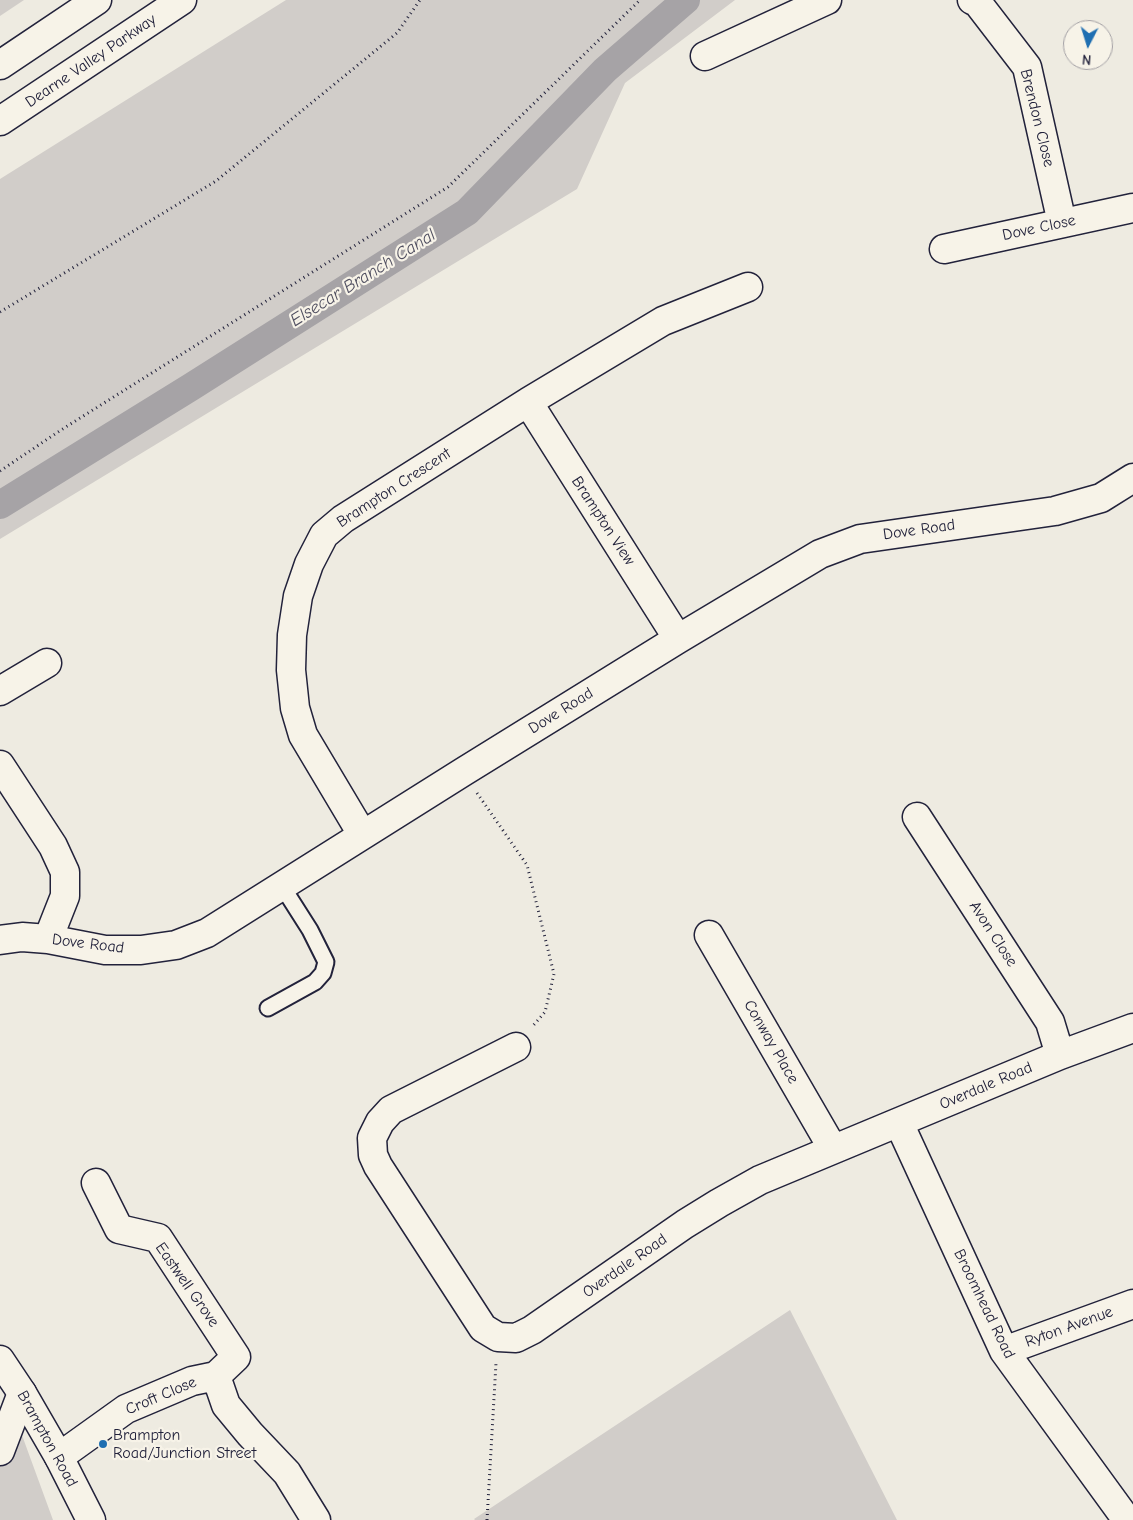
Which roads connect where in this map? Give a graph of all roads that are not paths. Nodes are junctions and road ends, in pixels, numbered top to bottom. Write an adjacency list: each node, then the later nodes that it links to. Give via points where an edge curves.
1 (97, 0): 6 (main road)
2 (182, 0): 7 (main road, Dearne Valley Parkway)
3 (827, 0): 5 (main road)
4 (977, 1): 9 (main road, Brendon Close, via 1027,67)
5 (705, 56)
6 (0, 65)
7 (0, 121)
8 (1133, 208): 9 (main road, Dove Close)
9 (1062, 223): 10 (main road, Dove Close)
10 (944, 249)
11 (748, 287): 12 (main road, Brampton Crescent, via 663,321)
12 (528, 402): 14 (main road, Brampton View); 19 (main road, Brampton Crescent, via 343,519 324,535 310,564 298,596 292,635 295,708 303,735)
13 (1133, 478): 14 (main road, Dove Road, via 1101,498 1056,511 860,539 820,554)
14 (678, 639): 19 (main road, Dove Road)
15 (47, 663): 16 (main road)
16 (0, 691)
17 (0, 765): 22 (main road, via 53,846 64,872 65,896)
18 (917, 817): 27 (main road, Avon Close, via 1050,1022)
19 (362, 834): 20 (main road, Dove Road)
20 (282, 886): 22 (main road, Dove Road, via 207,933 176,945 105,950); 24 (lane, via 326,962 323,973 315,982)
21 (709, 935): 29 (main road, Conway Place)
22 (48, 939): 23 (main road, Dove Road, via 22,937)
23 (0, 940)
24 (268, 1008)
25 (1133, 1028): 27 (main road, Overdale Road)
26 (516, 1047): 29 (main road, Overdale Road, via 391,1110 372,1138 378,1166 483,1328 498,1337 516,1338 532,1330 719,1203 760,1180)
27 (1060, 1055): 28 (main road, Overdale Road)
28 (899, 1123): 29 (main road, Overdale Road); 32 (main road, Broomhead Road)
29 (833, 1149)
30 (96, 1183): 34 (main road, Eastwell Grove, via 120,1229 158,1238 236,1357)
31 (1133, 1304): 32 (main road, Ryton Avenue)
32 (1004, 1351): 40 (main road, Broomhead Road)
33 (0, 1360): 35 (main road, Brampton Road)
34 (216, 1376): 37 (main road, Croft Close, via 192,1380 126,1409); 39 (main road, via 226,1405 287,1473)
35 (22, 1393): 36 (main road); 37 (main road, Brampton Road)
36 (0, 1450)
37 (59, 1457): 38 (main road, Brampton Road)
38 (91, 1520)
39 (316, 1520)
40 (1126, 1520)

